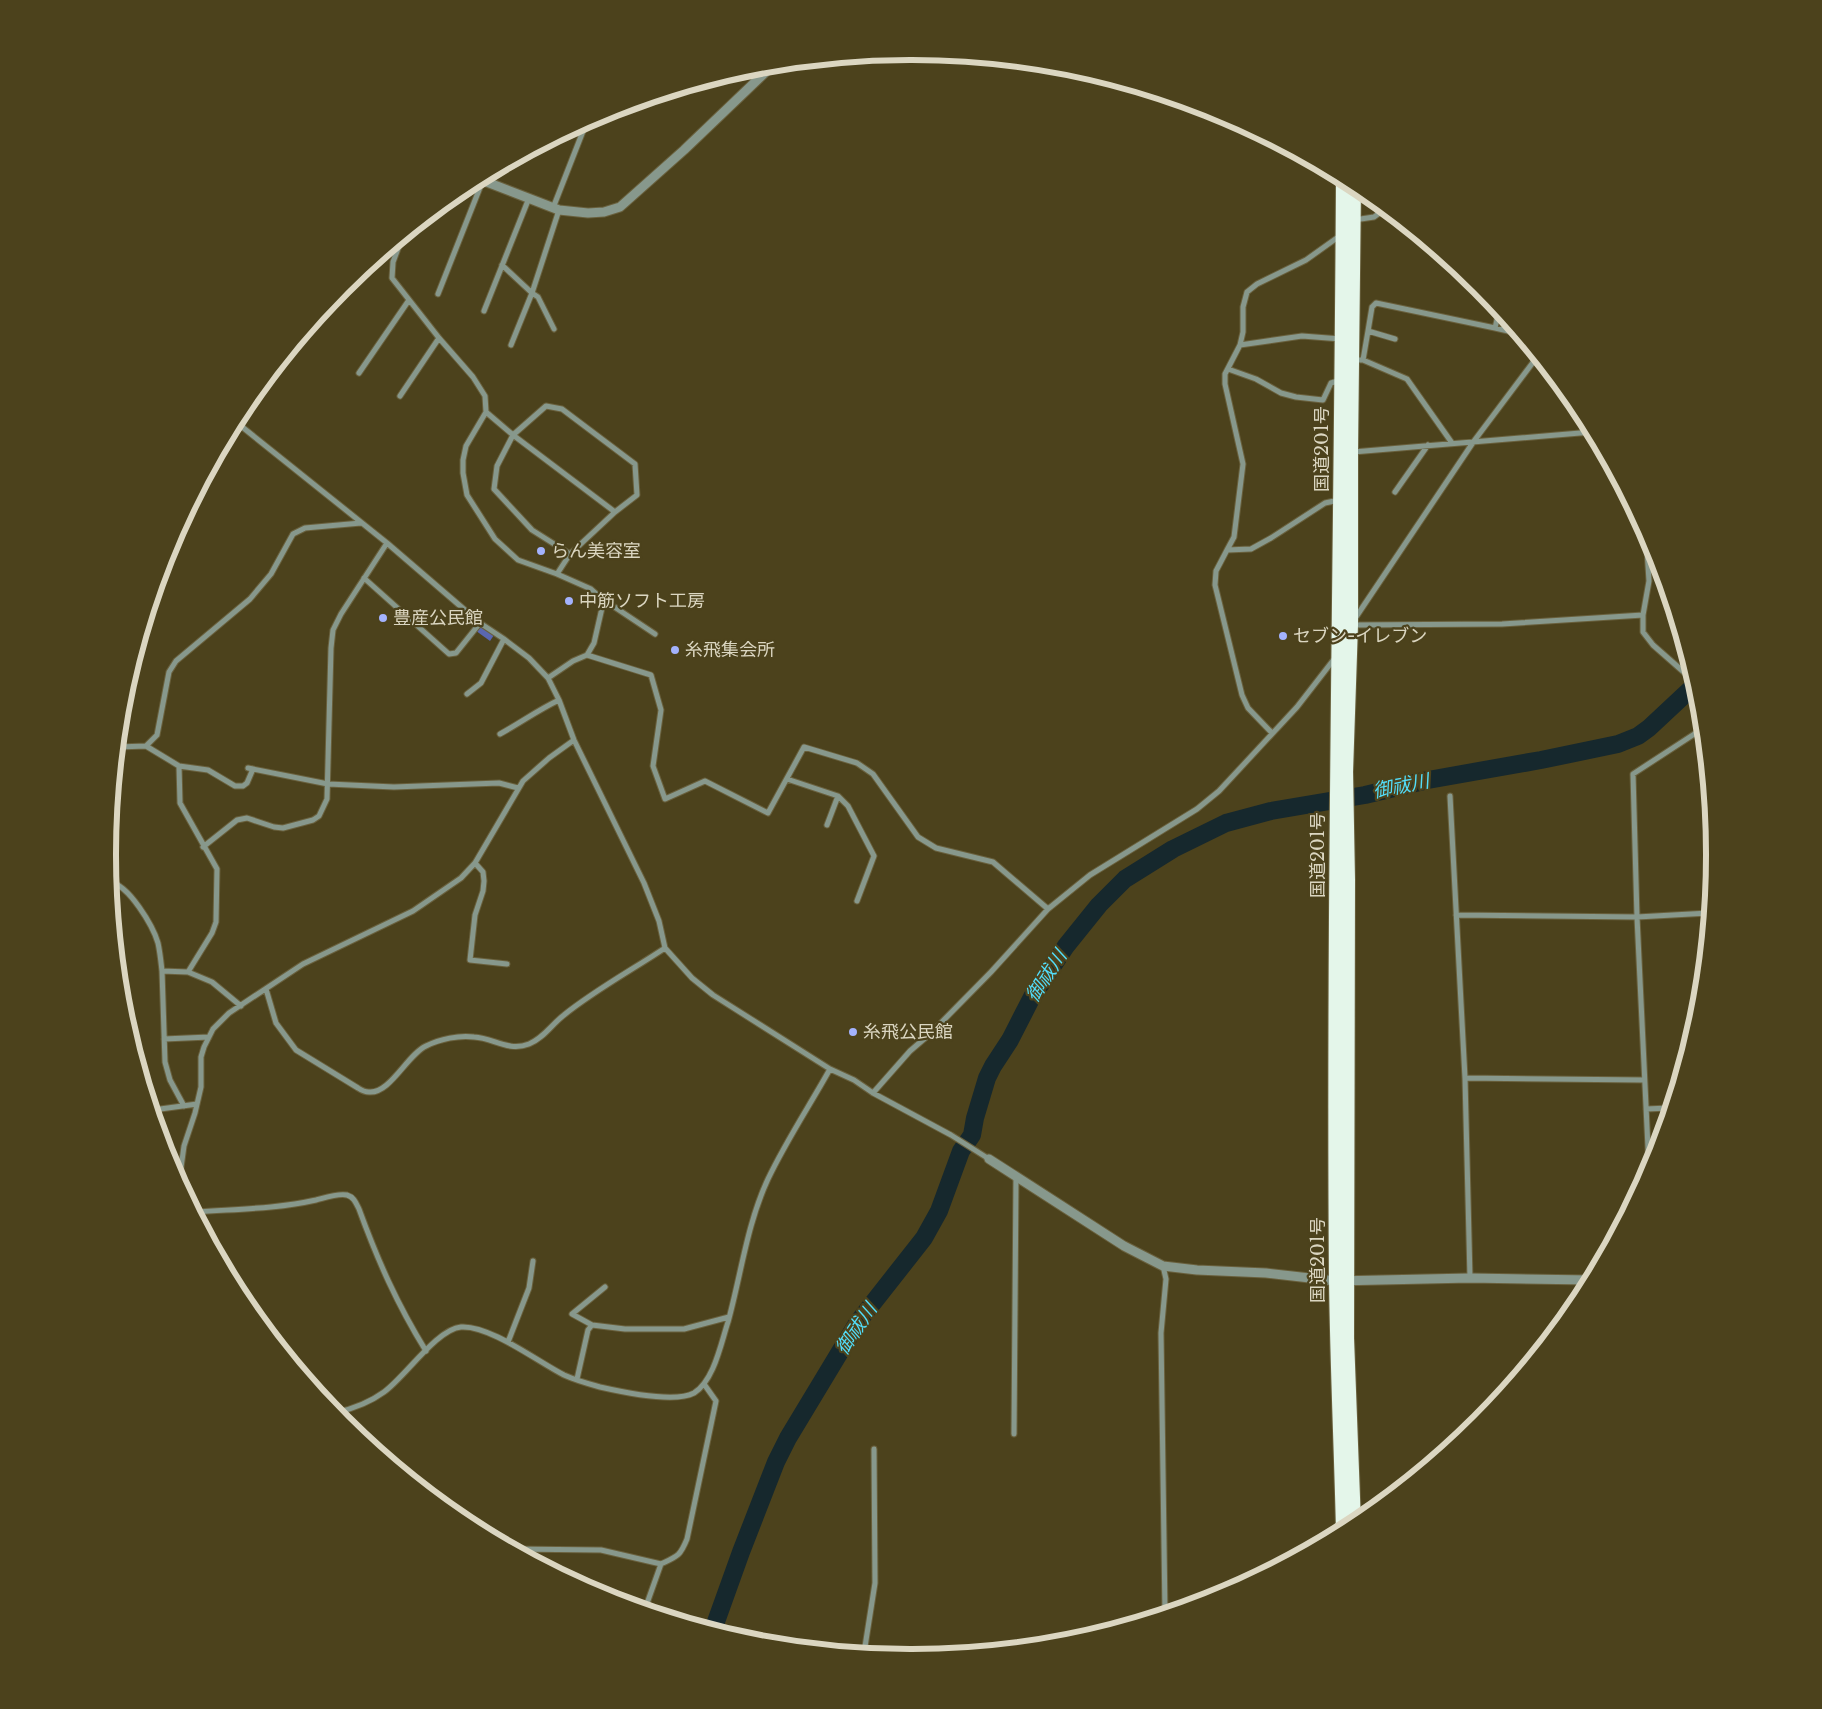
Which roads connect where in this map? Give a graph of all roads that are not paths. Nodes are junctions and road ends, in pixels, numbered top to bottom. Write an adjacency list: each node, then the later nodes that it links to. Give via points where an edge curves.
1 (764, 74): 8 (street, via 620,206 588,213)
2 (583, 131): 8 (street)
3 (488, 183): 7 (street)
4 (1343, 188): 11 (highway, 国道201号)
5 (478, 189): 15 (street)
6 (1354, 195): 10 (highway, 国道201号)
7 (529, 198): 8 (street); 13 (street)
8 (556, 209): 14 (street)
9 (1379, 213): 10 (street)
10 (1354, 220): 28 (highway, 国道201号)
11 (1342, 234): 24 (highway, 国道201号); 27 (street, via 1306,260 1247,292 1242,307)
12 (398, 248): 16 (street, via 392,278)
13 (502, 265): 14 (street); 17 (street)
14 (532, 293): 20 (street, via 538,297); 26 (street)
15 (438, 294)
16 (408, 300): 23 (street); 31 (street)
17 (484, 311)
18 (1497, 319): 19 (street)
19 (1495, 328): 21 (street, via 1376,303 1372,307); 22 (street)
20 (554, 329)
21 (1368, 331): 25 (street); 28 (street)
22 (1508, 331)
23 (439, 338): 33 (street); 34 (street, via 473,377 485,396)
24 (1341, 339): 27 (street, via 1302,336); 32 (highway, 国道201号)
25 (1395, 339)
26 (511, 345)
27 (1240, 345): 30 (street)
28 (1358, 360): 39 (street, via 1407,379); 41 (highway, 国道201号)
29 (1534, 362): 38 (street)
30 (1228, 369): 32 (street, via 1281,393 1323,400 1331,383); 47 (street, via 1225,384 1244,464 1234,537)
31 (359, 373)
32 (1341, 380): 43 (highway, 国道201号)
33 (400, 396)
34 (486, 412): 37 (street); 50 (street, via 464,453 467,495 495,539 518,560)
35 (242, 427): 45 (street)
36 (1584, 433): 38 (street)
37 (513, 435): 44 (street); 44 (street, via 546,406 562,409 635,464 637,494); 48 (street, via 497,466 494,489 532,530)
38 (1474, 441): 39 (street); 55 (street)
39 (1452, 443): 40 (street)
40 (1428, 445): 41 (street); 42 (street)
41 (1351, 452): 55 (highway, 国道201号)
42 (1395, 492)
43 (1340, 500): 47 (street, via 1325,503 1251,549); 58 (highway, 国道201号)
44 (614, 512): 48 (street)
45 (362, 523): 46 (street); 68 (street, via 305,528 293,534 271,574 250,599 176,661 169,672 157,735)
46 (387, 543): 51 (street); 54 (street)
47 (1228, 550): 64 (street, via 1216,571 1215,585 1242,695 1248,708)
48 (570, 554): 50 (street)
49 (1647, 555): 53 (street, via 1648,581)
50 (557, 574): 52 (street, via 591,589)
51 (364, 578): 54 (street, via 449,654 456,653); 73 (street, via 333,630)
52 (602, 598): 56 (street); 59 (street, via 594,643)
53 (1643, 615): 55 (street, via 1502,624); 60 (street, via 1643,632)
54 (480, 623): 57 (street)
55 (1351, 625): 71 (highway, 国道201号)
56 (655, 634)
57 (504, 639): 61 (street); 62 (street, via 481,683)
58 (1339, 653): 64 (street); 71 (highway, 国道201号)
59 (587, 656): 61 (street, via 573,661); 72 (street, via 651,675 661,710 653,766 665,799 705,781 768,813)
60 (1683, 672)
61 (548, 678): 63 (street)
62 (467, 694)
63 (559, 700): 66 (street); 67 (street)
64 (1272, 733): 82 (street, via 1219,792 1090,875)
65 (1696, 733): 85 (street, via 1633,774)
66 (500, 734)
67 (574, 740): 74 (street, via 532,772); 86 (street, via 644,883)
68 (146, 746): 69 (street); 70 (street)
69 (124, 747)
70 (179, 766): 73 (street, via 208,770 235,786 247,783 250,769); 78 (street, via 180,803)
71 (1341, 772): 111 (highway, 国道201号, via 1348,900)
72 (787, 779): 75 (street); 82 (street, via 804,746 857,763 873,774 918,837 936,848 993,862)
73 (328, 784): 74 (street, via 394,787 499,783); 78 (street, via 323,809 313,820 283,828 247,818 237,820)
74 (518, 788): 79 (street)
75 (838, 796): 77 (street); 81 (street, via 848,806 874,856)
76 (1450, 796): 84 (street)
77 (827, 825)
78 (203, 847): 89 (street, via 217,869 216,922)
79 (474, 863): 87 (street, via 483,872 484,881 475,914 470,960); 90 (street, via 461,878 413,911 303,964)
80 (117, 884): 88 (street, via 138,904 158,942)
81 (857, 901)
82 (1048, 909): 97 (street, via 991,972 910,1051)
83 (1703, 913): 85 (street)
84 (1456, 915): 85 (street); 95 (street)
85 (1637, 917): 96 (street)
86 (666, 948): 90 (street, via 578,1005 530,1044 506,1046 474,1037 439,1040 414,1054 381,1090 368,1092 296,1050 276,1023); 94 (street, via 692,978 713,995)
87 (507, 964)
88 (162, 971): 89 (street); 93 (street)
89 (188, 972): 91 (street, via 212,982)
90 (266, 989): 91 (street)
91 (241, 1006): 92 (street, via 225,1016)
92 (208, 1037): 93 (street); 98 (street, via 202,1057)
93 (164, 1039): 99 (street, via 170,1080)
94 (830, 1069): 97 (street); 114 (street, via 768,1180 753,1222)
95 (1465, 1078): 96 (street); 110 (street)
96 (1644, 1080): 102 (street)
97 (874, 1094): 104 (street, via 951,1134)
98 (197, 1104): 99 (street); 105 (street)
99 (184, 1106): 101 (street)
100 (1664, 1108): 102 (street)
101 (159, 1109)
102 (1646, 1109): 103 (street)
103 (1648, 1151)
104 (990, 1159): 106 (street)
105 (181, 1168)
106 (1016, 1177): 109 (street, via 1124,1246); 121 (street)
107 (201, 1212): 117 (street, via 299,1204 342,1195 352,1198 356,1201 390,1289)
108 (533, 1261): 116 (street, via 529,1288)
109 (1163, 1266): 111 (street); 128 (street, via 1166,1278 1161,1333)
110 (1470, 1278): 111 (street); 112 (street)
111 (1341, 1280): 123 (highway, 国道201号); 124 (highway, 国道201号)
112 (1582, 1280)
113 (605, 1287): 115 (street, via 572,1314)
114 (729, 1317): 115 (street, via 684,1329); 119 (street, via 714,1366)
115 (592, 1326): 118 (street, via 588,1330)
116 (508, 1342): 117 (street, via 481,1330 462,1327 447,1332); 118 (street)
117 (426, 1351): 120 (street, via 385,1392 359,1406)
118 (577, 1379): 119 (street, via 599,1387 670,1398 692,1394)
119 (704, 1384): 126 (street, via 716,1401 687,1539 681,1552)
120 (343, 1410)
121 (1014, 1434)
122 (874, 1449): 129 (street, via 875,1583)
123 (1353, 1514)
124 (1343, 1521)
125 (526, 1549): 126 (street, via 601,1550)
126 (661, 1564): 127 (street)
127 (647, 1604)
128 (1165, 1607)
129 (865, 1647)

